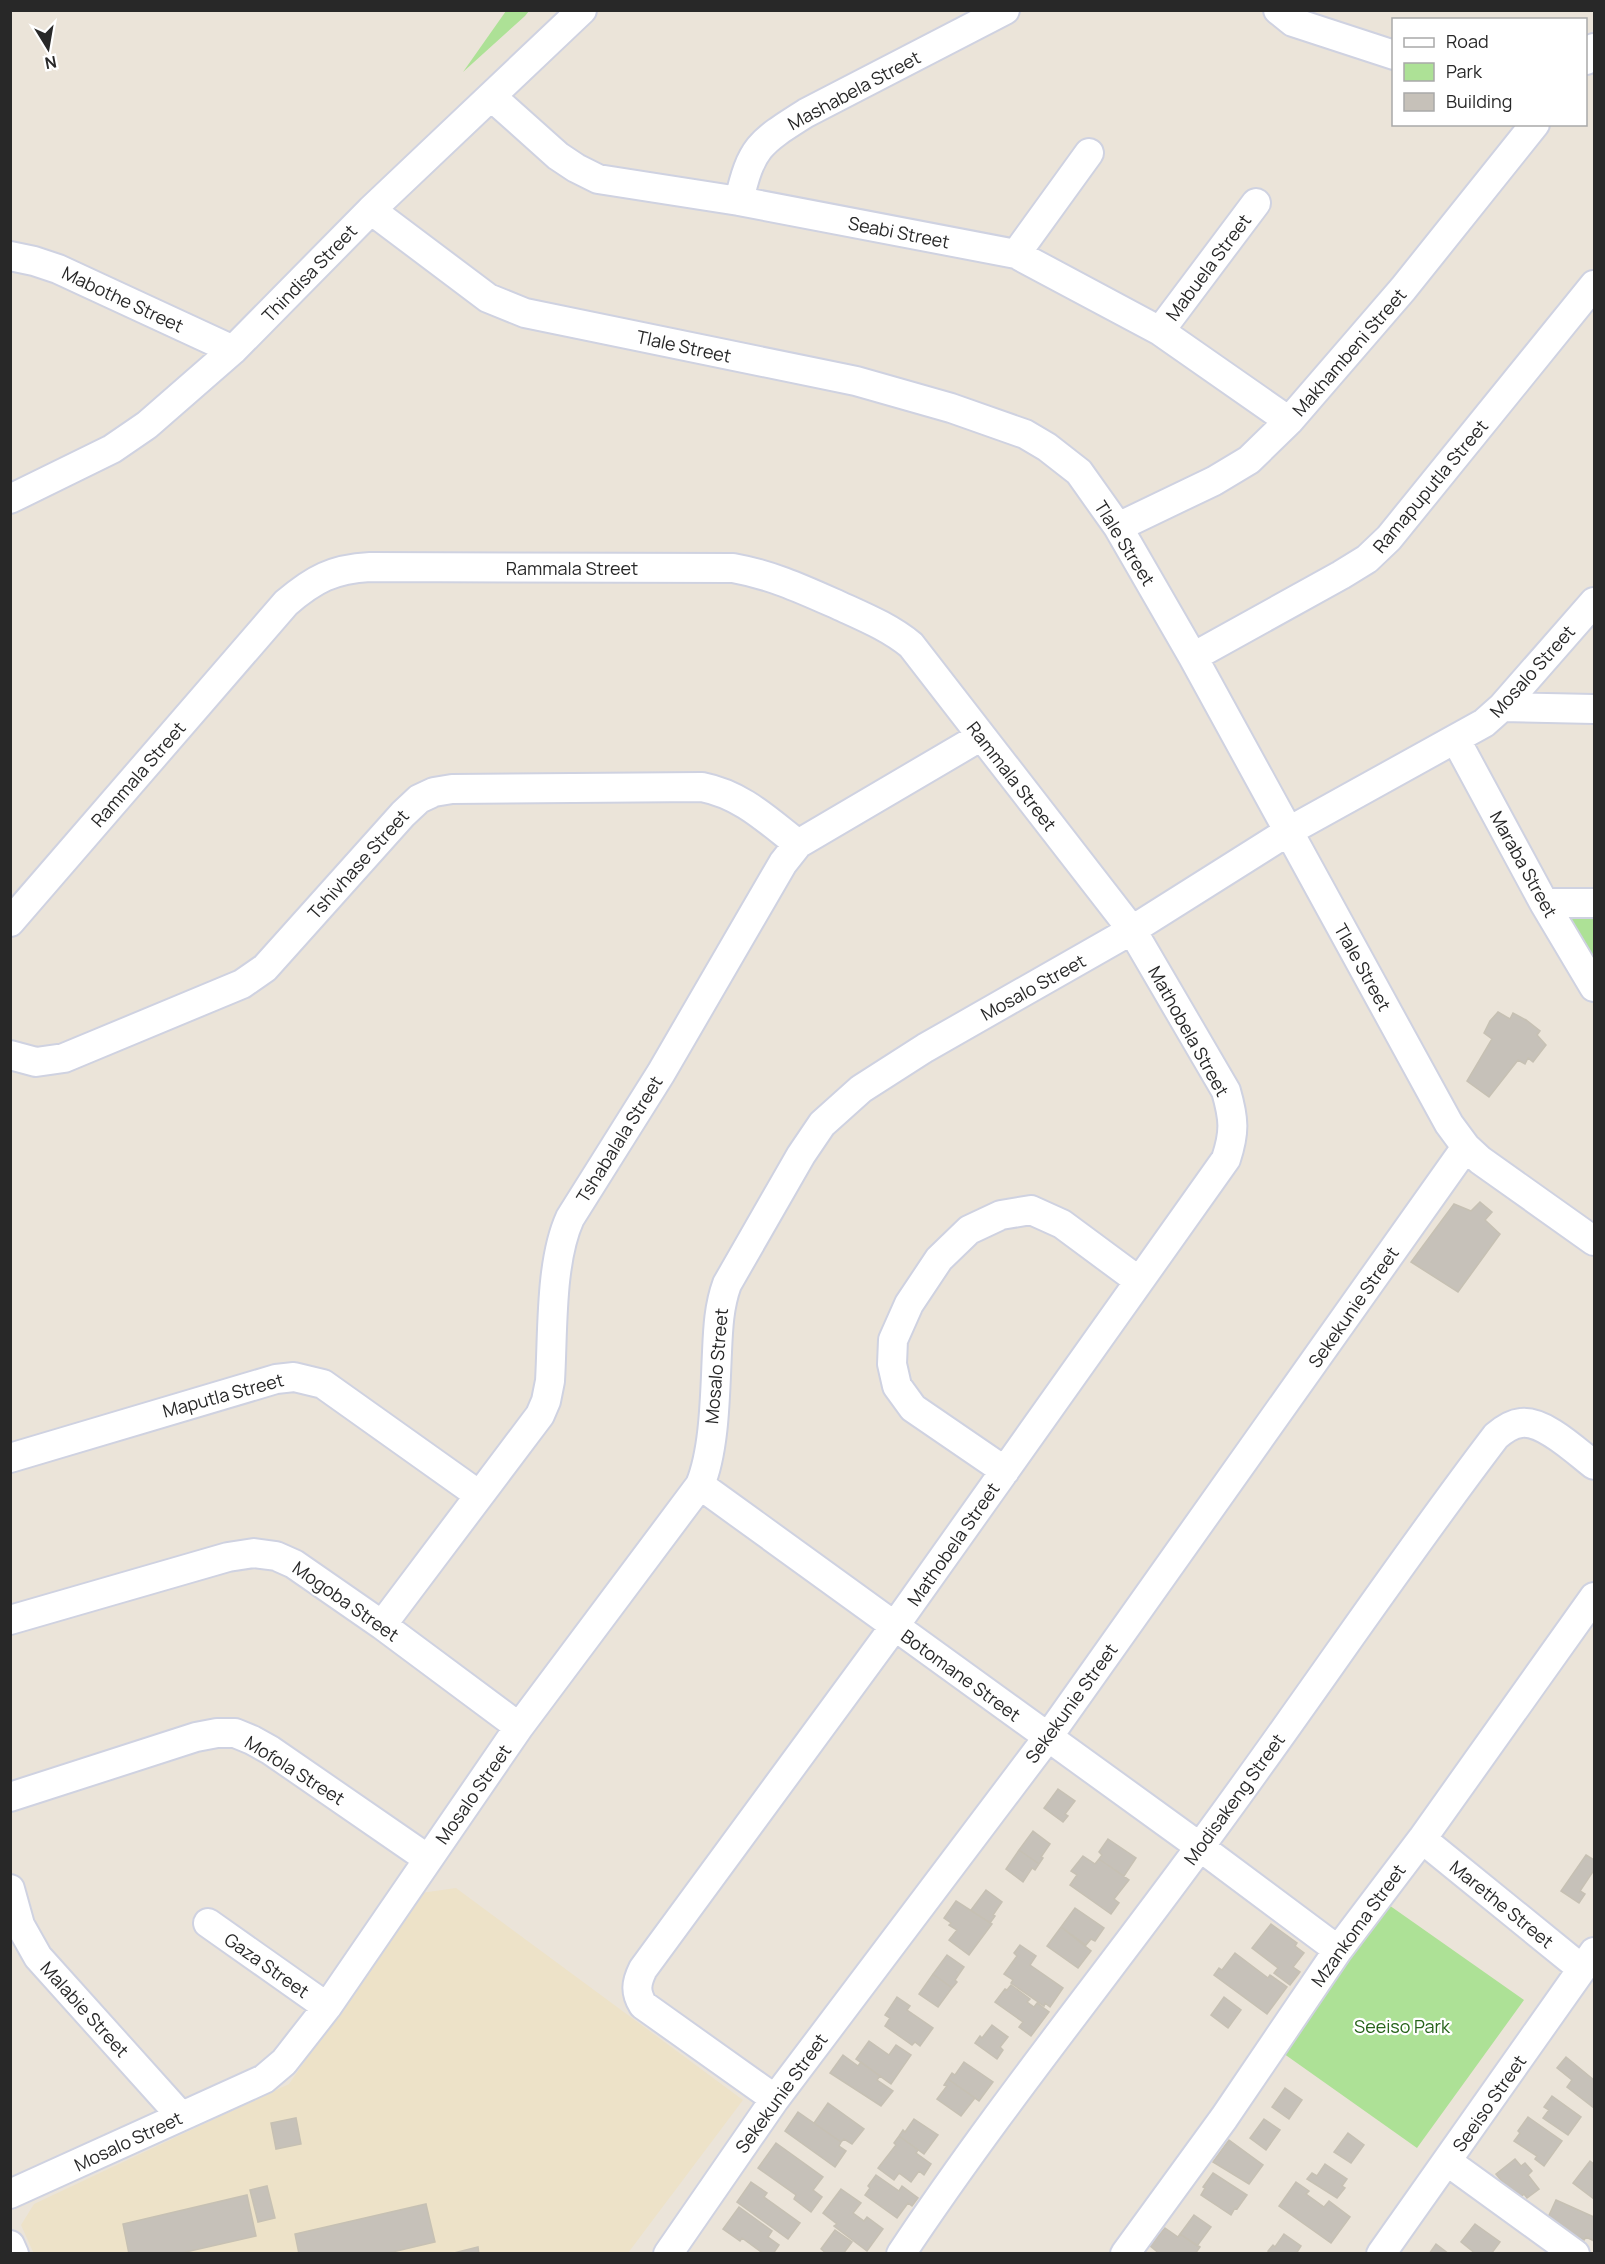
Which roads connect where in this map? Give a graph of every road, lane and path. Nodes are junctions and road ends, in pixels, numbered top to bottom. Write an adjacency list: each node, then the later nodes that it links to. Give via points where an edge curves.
1 (582, 10): 5 (street, Thindisa Street)
2 (1005, 10): 8 (street, Mashabela Street, via 779,130 759,145 746,170)
3 (1278, 10): 4 (street, via 1293,22)
4 (1392, 54)
5 (492, 97): 8 (street, Seabi Street, via 558,156 598,179); 10 (street, Thindisa Street)
6 (1533, 126): 16 (street, Makhambeni Street, via 1403,289)
7 (1089, 153): 11 (street)
8 (739, 201): 11 (street, Seabi Street)
9 (1256, 203): 14 (street, Mabuela Street)
10 (371, 210): 15 (street, Thindisa Street); 18 (street, Tlale Street, via 488,298 525,313 856,381 1025,434 1079,472)
11 (1016, 254): 14 (street, Seabi Street)
12 (10, 256): 15 (street, Mabothe Street, via 58,269)
13 (1594, 285): 20 (street, Ramapuputla Street, via 1412,512 1374,552 1341,575)
14 (1160, 331): 16 (street, Seabi Street)
15 (233, 350): 17 (street, Thindisa Street, via 131,437)
16 (1289, 421): 18 (street, Makhambeni Street, via 1249,460)
17 (10, 499)
18 (1118, 527): 20 (street, Tlale Street)
19 (1594, 602): 21 (street, Mosalo Street)
20 (1193, 657): 25 (street, Tlale Street)
21 (1502, 708): 22 (street); 24 (street, Mosalo Street)
22 (1594, 709)
23 (980, 736): 26 (street, Tshabalala Street); 29 (street, Rammala Street, via 911,645 897,634 767,575 732,568 349,568 306,586 286,603); 30 (street, Rammala Street)
24 (1456, 740): 25 (street, Mosalo Street); 27 (street, Maraba Street)
25 (1289, 831): 30 (street, Mosalo Street); 33 (street, Tlale Street, via 1449,1124)
26 (798, 844): 32 (street, Tshivhase Street, via 740,800 722,791 702,788 474,788 434,792 403,814 272,960 242,984 75,1054 36,1062); 40 (street, Tshabalala Street, via 764,892 661,1073 570,1218 558,1257 546,1401 532,1428)
27 (1544, 903): 28 (street); 31 (street, Maraba Street)
28 (1594, 903)
29 (10, 922)
30 (1132, 930): 35 (street, Mathobela Street, via 1226,1091 1233,1115 1233,1137 1226,1159); 39 (street, Mosalo Street, via 915,1054 861,1089 822,1124 781,1188 722,1298 706,1470)
31 (1594, 987)
32 (10, 1055)
33 (1467, 1147): 34 (street, Tlale Street); 46 (street, Sekekunie Street)
34 (1594, 1241)
35 (1139, 1281): 38 (street, Mathobela Street); 38 (street, via 1062,1224 1031,1210 1001,1215 969,1230 939,1259 909,1304 893,1340 892,1364 897,1386 913,1408)
36 (10, 1458): 40 (street, Maputla Street, via 276,1378 294,1377 322,1384)
37 (1594, 1465): 49 (street, Modisakeng Street, via 1534,1424 1521,1423 1496,1436)
38 (1005, 1471): 44 (street, Mathobela Street)
39 (700, 1485): 44 (street, Botomane Street); 45 (street, Mosalo Street)
40 (479, 1494): 43 (street, Tshabalala Street)
41 (1594, 1597): 48 (street, Mzankoma Street)
42 (10, 1620): 43 (street, Mogoba Street, via 228,1557 254,1553 294,1564)
43 (382, 1625): 45 (street, Mogoba Street)
44 (894, 1627): 46 (street, Botomane Street); 56 (street, Mathobela Street, via 637,1981 638,1996 644,2005)
45 (519, 1727): 50 (street, Mosalo Street)
46 (1048, 1737): 49 (street, Botomane Street); 56 (street, Sekekunie Street)
47 (10, 1797): 50 (street, Mofola Street, via 195,1737 235,1733 270,1750)
48 (1422, 1839): 53 (street, Mzankoma Street); 54 (street, Marethe Street)
49 (1200, 1847): 53 (street, Botomane Street); 63 (street, Modisakeng Street, via 988,2129)
50 (428, 1859): 55 (street, Mosalo Street)
51 (10, 1889): 57 (street, Malabie Street, via 20,1925 38,1957)
52 (208, 1923): 55 (street, Gaza Street)
53 (1338, 1950): 64 (street, Mzankoma Street, via 1224,2118)
54 (1588, 1961): 58 (street, Seeiso Street)
55 (327, 2007): 57 (street, Mosalo Street, via 284,2062 264,2079)
56 (775, 2099): 62 (street, Sekekunie Street)
57 (181, 2116): 59 (street, Mosalo Street)
58 (1448, 2162): 65 (street, Seeiso Street); 66 (street)
59 (10, 2194)
60 (10, 2245): 61 (street)
61 (14, 2253)
62 (668, 2253)
63 (901, 2253)
64 (1125, 2253)
65 (1381, 2253)
66 (1575, 2253)

